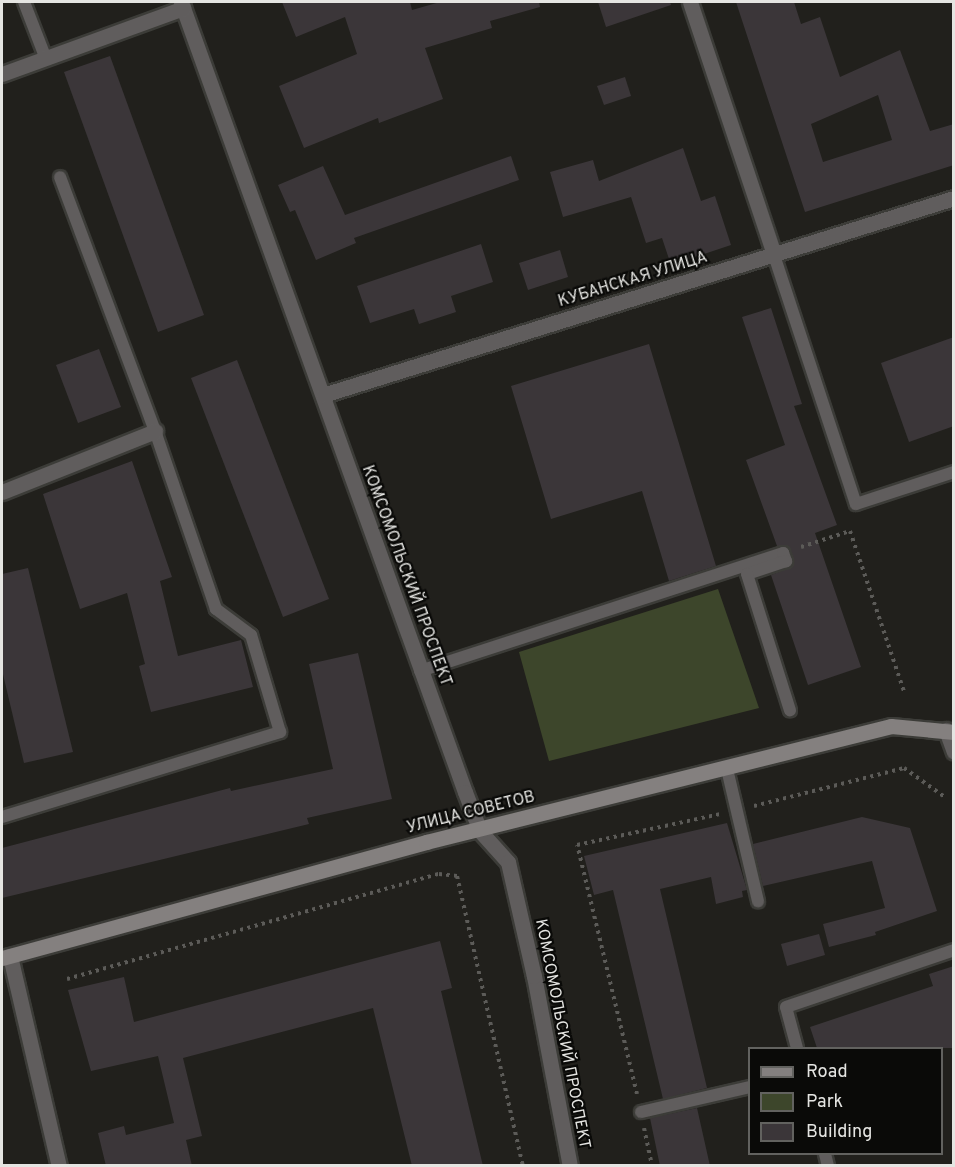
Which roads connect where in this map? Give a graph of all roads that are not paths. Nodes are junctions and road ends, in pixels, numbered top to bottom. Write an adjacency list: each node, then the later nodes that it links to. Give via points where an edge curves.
1 (24, 2): 4 (lane)
2 (690, 2): 8 (street)
3 (182, 5): 4 (street); 9 (street, КОМСОМОЛЬСКИЙ ПРОСПЕКТ)
4 (46, 59): 5 (street)
5 (2, 74)
6 (60, 177): 10 (lane)
7 (954, 198): 8 (street, КУБАНСКАЯ УЛИЦА)
8 (774, 255): 9 (street, КУБАНСКАЯ УЛИЦА); 11 (lane, via 856,504)
9 (323, 395): 13 (street, КОМСОМОЛЬСКИЙ ПРОСПЕКТ)
10 (155, 431): 12 (street); 18 (lane, via 216,609 251,635 280,732)
11 (954, 472)
12 (2, 492)
13 (420, 671): 14 (lane, via 783,553 786,561 747,574); 19 (street, КОМСОМОЛЬСКИЙ ПРОСПЕКТ)
14 (790, 710)
15 (950, 731): 16 (street); 17 (main road, УЛИЦА СОВЕТОВ, via 891,726)
16 (954, 752)
17 (728, 769): 19 (main road, УЛИЦА СОВЕТОВ); 20 (lane)
18 (2, 817)
19 (480, 831): 22 (main road, УЛИЦА СОВЕТОВ, via 426,842); 27 (street, КОМСОМОЛЬСКИЙ ПРОСПЕКТ, via 508,862)
20 (758, 901)
21 (954, 950): 23 (lane, via 786,1006)
22 (6, 957): 26 (street)
23 (797, 1047)
24 (748, 1087): 25 (lane)
25 (641, 1112)
26 (59, 1166)
27 (570, 1166)

